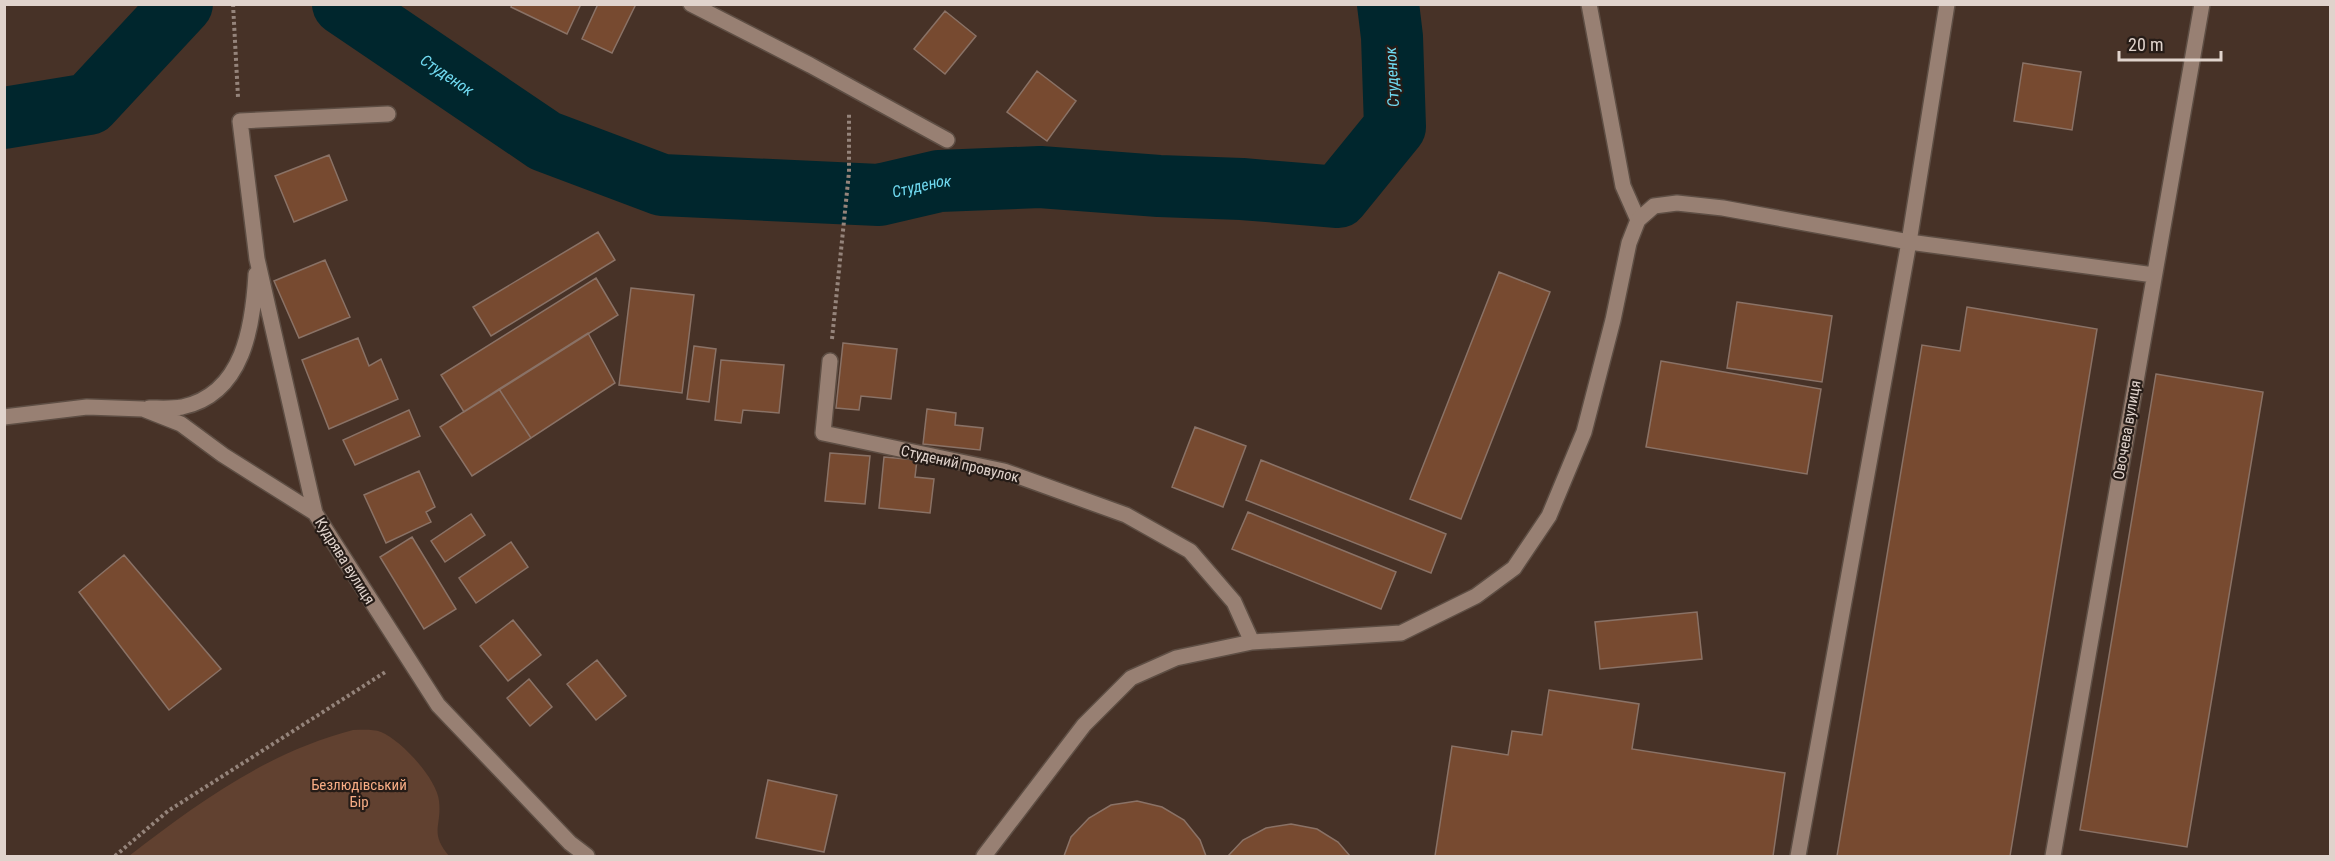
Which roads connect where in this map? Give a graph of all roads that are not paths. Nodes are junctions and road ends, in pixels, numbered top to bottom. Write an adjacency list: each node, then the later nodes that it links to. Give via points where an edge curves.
1 (691, 4): 6 (street)
2 (1589, 4): 7 (street, via 1623,186)
3 (1947, 4): 8 (street)
4 (2202, 4): 10 (street, Овочева вулиця)
5 (388, 114): 9 (street, Кудрява вулиця, via 240,121)
6 (946, 140)
7 (1638, 220): 8 (street, via 1654,206 1677,203); 15 (street, via 1629,243 1584,432 1549,516 1514,568 1476,597 1401,633)
8 (1909, 242): 10 (street); 18 (street)
9 (257, 259): 12 (street, via 253,316 246,346 235,367 219,388 197,400 182,406); 14 (street, Кудрява вулиця)
10 (2154, 275): 19 (street, Овочева вулиця)
11 (830, 361): 15 (street, Студений провулок, via 823,433 1004,471 1126,515 1190,551 1234,602)
12 (144, 409): 13 (street, via 87,407); 14 (street, via 181,424)
13 (4, 417)
14 (315, 513): 16 (street, Кудрява вулиця, via 438,705)
15 (1252, 642): 17 (street, via 1176,658 1131,678 1084,725)
16 (587, 856)
17 (984, 856)
18 (1798, 856)
19 (2053, 856)

